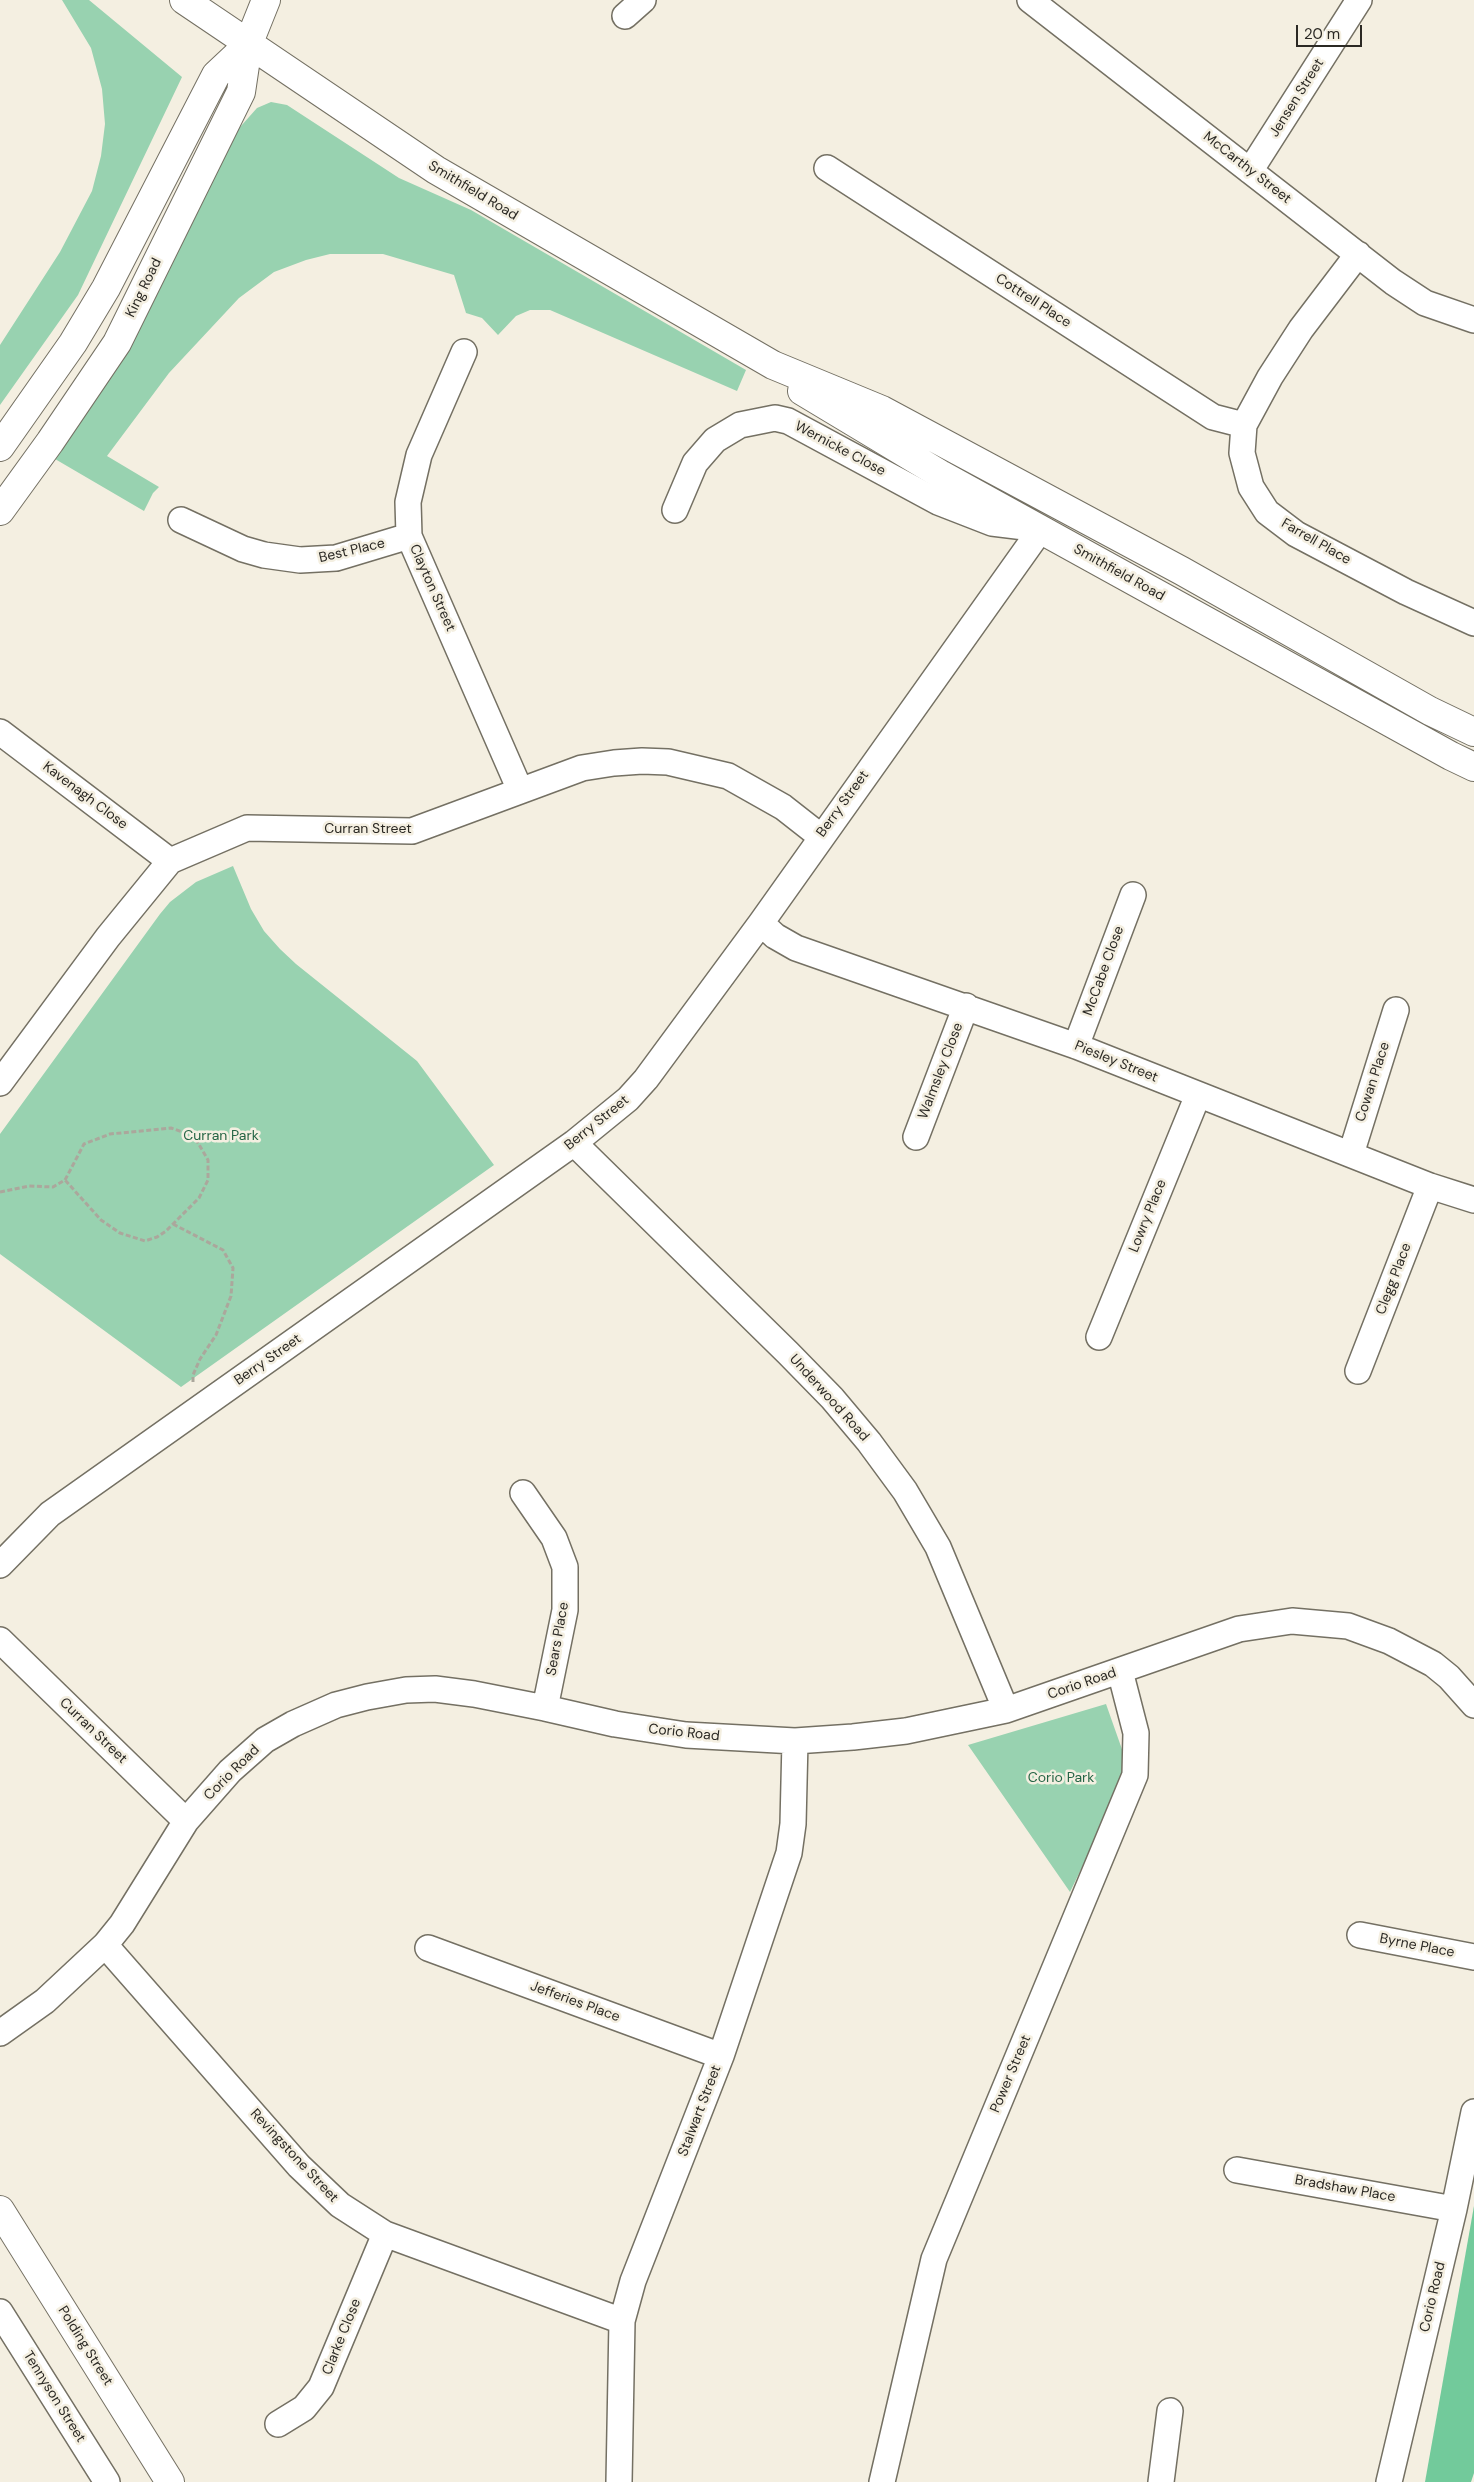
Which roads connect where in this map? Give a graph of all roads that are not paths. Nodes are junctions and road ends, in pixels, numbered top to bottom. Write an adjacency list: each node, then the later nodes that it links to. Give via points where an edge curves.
1 (184, 0): 5 (main road, Smithfield Road)
2 (266, 0): 5 (main road, King Road)
3 (1030, 0): 7 (street, McCarthy Street)
4 (1359, 0): 7 (street, Jensen Street)
5 (248, 45): 11 (main road, Smithfield Road, via 436,170); 16 (main road, King Road, via 216,75 101,296 73,343); 17 (main road, King Road, via 241,92 117,343)
6 (827, 168): 15 (street, Cottrell Place, via 1212,417)
7 (1250, 171): 8 (street, McCarthy Street)
8 (1358, 254): 9 (street, McCarthy Street, via 1425,303); 15 (street, Farrell Place, via 1301,329)
9 (1474, 320)
10 (464, 352): 21 (street, Clayton Street, via 419,455 408,502)
11 (773, 365): 12 (main road, Smithfield Road); 13 (main road, Smithfield Road)
12 (802, 390): 14 (street); 20 (main road, Smithfield Road, via 940,474)
13 (865, 402): 20 (main road, via 915,442 1029,507); 22 (main road, Smithfield Road)
14 (788, 422): 18 (street, Wernicke Close, via 768,418 740,425 724,434 695,463); 20 (street, Wernicke Close, via 938,502 992,523)
15 (1244, 425): 23 (street, Farrell Place, via 1242,453 1251,488 1267,512 1296,534 1406,592)
16 (0, 446)
17 (0, 510)
18 (675, 510)
19 (181, 520): 21 (street, Best Place, via 243,549 264,556 300,560 336,558)
20 (1041, 529): 22 (main road, via 1066,528 1181,585); 28 (main road, Smithfield Road); 30 (street, Berry Street)
21 (409, 536): 29 (street, Clayton Street)
22 (1233, 600): 24 (main road, Smithfield Road)
23 (1474, 623)
24 (1430, 711): 26 (main road, Smithfield Road); 27 (main road)
25 (0, 732): 31 (street, Kavenagh Close)
26 (1474, 732)
27 (1474, 746)
28 (1474, 767)
29 (520, 790): 30 (street, Curran Street, via 582,768 614,763 668,762 728,776 776,803); 31 (street, Curran Street, via 412,831 247,828)
30 (820, 836): 33 (street, Berry Street)
31 (170, 861): 37 (street, Curran Street)
32 (1133, 895): 36 (street, McCabe Close)
33 (761, 923): 34 (street, Piesley Street, via 796,948); 40 (street, Berry Street, via 646,1079 628,1099)
34 (966, 1006): 36 (street, Piesley Street); 39 (street, Walmsley Close)
35 (1396, 1010): 41 (street, Cowan Place)
36 (1076, 1046): 38 (street, Piesley Street)
37 (2, 1077)
38 (1198, 1095): 41 (street, Piesley Street); 44 (street, Lowry Place)
39 (916, 1136)
40 (574, 1143): 47 (street, Berry Street, via 50,1514); 52 (street, Underwood Road, via 794,1359 869,1442 905,1491 938,1547)
41 (1350, 1154): 42 (street, Piesley Street)
42 (1430, 1186): 43 (street, Piesley Street); 45 (street, Clegg Place)
43 (1474, 1200)
44 (1099, 1337)
45 (1358, 1371)
46 (523, 1493): 51 (street, Sears Place, via 554,1538 565,1567 565,1610)
47 (0, 1565)
48 (0, 1640): 54 (street, Curran Street)
49 (1120, 1671): 50 (street, Corio Road, via 1239,1629 1292,1621 1319,1622 1348,1626 1381,1638 1433,1664); 52 (street, Corio Road); 73 (street, Power Street, via 1136,1733 1136,1775 934,2259)
50 (1474, 1705)
51 (545, 1708): 53 (street, Corio Road, via 615,1724 686,1735); 54 (street, Corio Road, via 435,1689 386,1693 336,1705 265,1740 230,1771)
52 (1006, 1710): 53 (street, Corio Road, via 906,1731)
53 (795, 1741): 60 (street, Stalwart Street, via 790,1854)
54 (186, 1822): 56 (street, Corio Road, via 122,1924)
55 (1360, 1935): 58 (street, Byrne Place)
56 (105, 1945): 59 (street, Corio Road, via 51,1996); 65 (street, Revingstone Street, via 299,2166 340,2205)
57 (428, 1948): 60 (street, Jefferies Place)
58 (1474, 1957)
59 (0, 2033)
60 (721, 2056): 67 (street, Stalwart Street, via 633,2281)
61 (1474, 2112): 63 (street, Corio Road)
62 (1237, 2170): 63 (street, Bradshaw Place)
63 (1454, 2209): 75 (street, Corio Road)
64 (0, 2210): 71 (main road, Polding Street)
65 (385, 2234): 67 (street, Revingstone Street); 69 (street, Clarke Close, via 321,2387 304,2408)
66 (0, 2312): 70 (street, Tennyson Street)
67 (622, 2321): 72 (street, Stalwart Street)
68 (1170, 2411): 74 (street)
69 (278, 2424)
70 (108, 2482)
71 (170, 2482)
72 (619, 2482)
73 (882, 2482)
74 (1161, 2482)
75 (1389, 2482)

